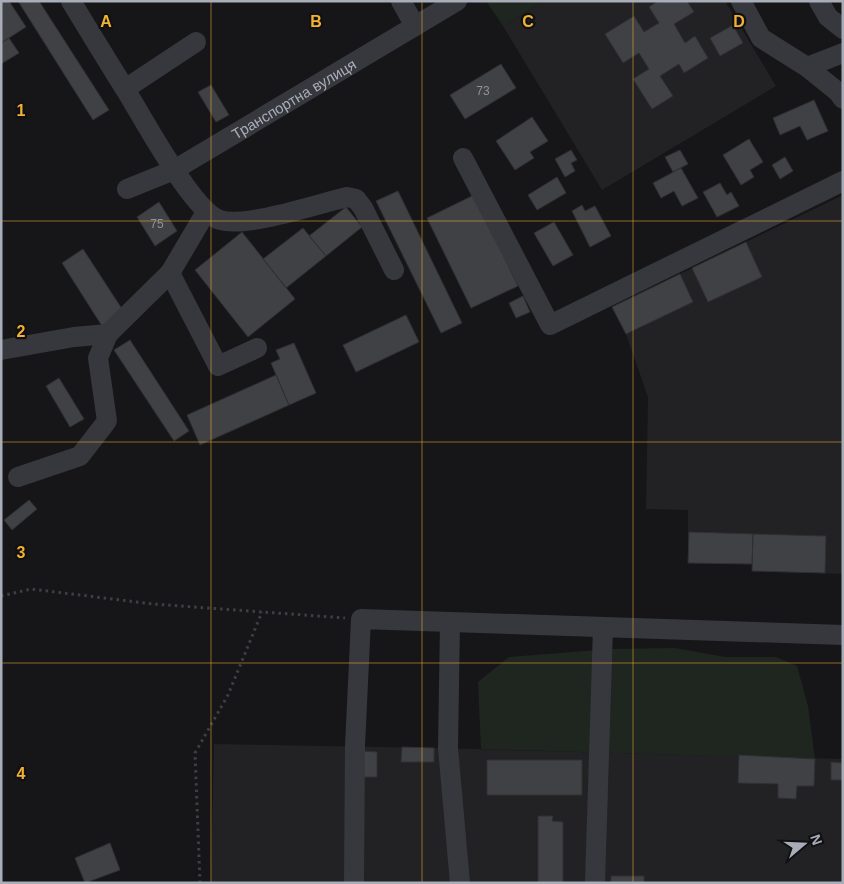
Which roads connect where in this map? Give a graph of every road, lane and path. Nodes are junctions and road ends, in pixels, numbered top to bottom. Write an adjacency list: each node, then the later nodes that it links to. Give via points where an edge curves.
1 (71, 1): 11 (street)
2 (401, 1): 6 (street)
3 (456, 1): 6 (street, Транспортна вулиця)
4 (741, 1): 10 (street, via 761,38)
5 (819, 1): 7 (street, via 828,17)
6 (415, 26): 14 (street, Транспортна вулиця)
7 (843, 29)
8 (196, 42): 11 (street)
9 (843, 53): 10 (street)
10 (807, 67): 12 (street)
11 (125, 89): 14 (street)
12 (843, 99)
13 (462, 158): 15 (street, via 550,325)
14 (174, 170): 16 (street, Транспортна вулиця); 17 (street)
15 (843, 182)
16 (127, 190)
17 (206, 212): 18 (street, via 220,220 236,222 278,215 347,196 356,199 363,208); 19 (street)
18 (394, 270)
19 (170, 273): 20 (street); 21 (street, via 218,366)
20 (108, 334): 22 (street); 23 (street, via 98,358 106,421 80,456)
21 (256, 348)
22 (1, 350)
23 (18, 477)
24 (1, 596): 25 (path, via 30,589 153,604)
25 (262, 612): 26 (path); 30 (path, via 228,695 195,753)
26 (361, 619): 27 (street); 31 (street, via 355,746)
27 (450, 622): 28 (street); 32 (street, via 448,748)
28 (603, 627): 29 (street); 33 (street)
29 (843, 635)
30 (199, 882)
31 (354, 883)
32 (460, 883)
33 (595, 883)

